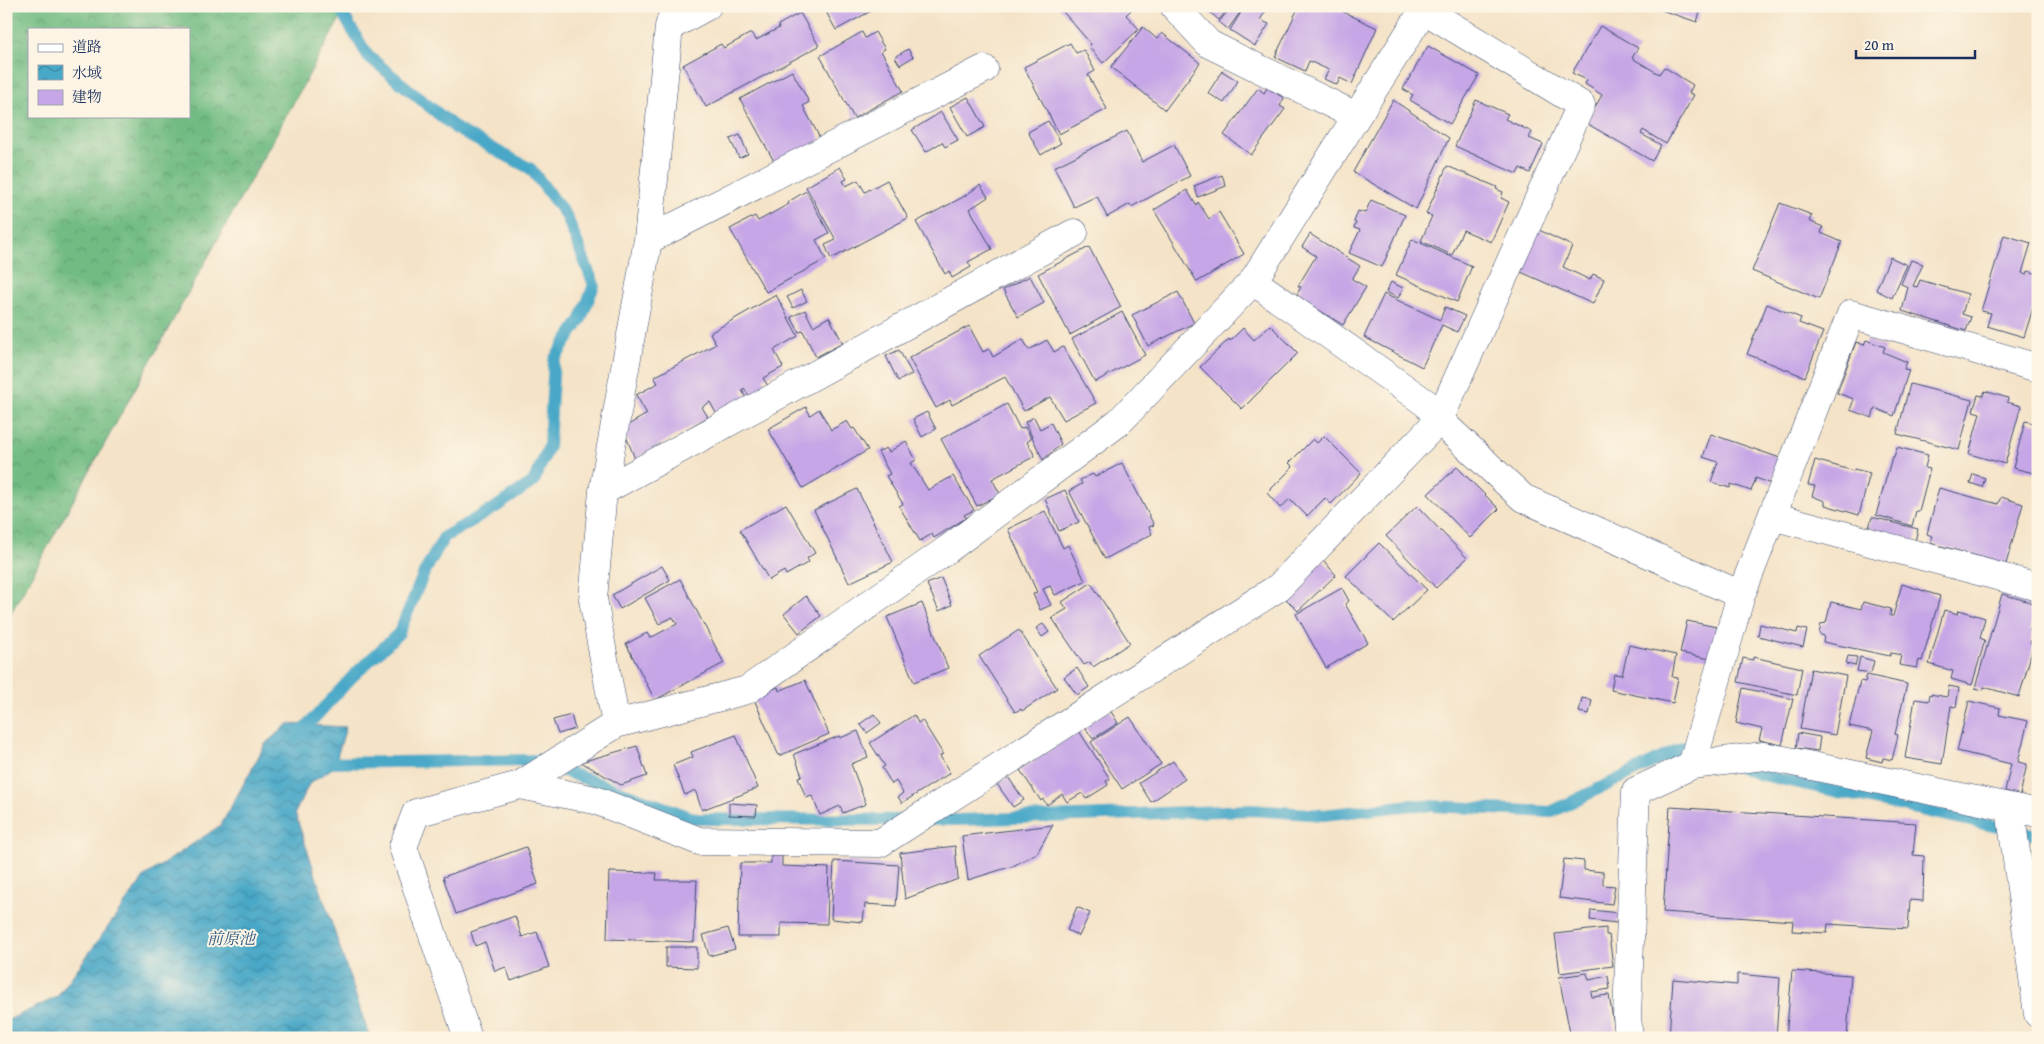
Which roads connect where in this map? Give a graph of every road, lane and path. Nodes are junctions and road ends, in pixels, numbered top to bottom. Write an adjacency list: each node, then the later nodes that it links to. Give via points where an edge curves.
1 (707, 6): 4 (street)
2 (1174, 6): 6 (street, via 1209,44)
3 (1425, 7): 6 (street); 11 (street, via 1581,105)
4 (672, 17): 8 (street)
5 (984, 69): 8 (street)
6 (1356, 116): 9 (street)
7 (1074, 233): 12 (street)
8 (648, 240): 12 (street)
9 (1253, 282): 11 (street, via 1426,404); 16 (street, via 1118,422 948,550 747,690)
10 (2038, 368): 13 (street, via 1851,314)
11 (1439, 420): 15 (street, via 1524,498); 18 (street, via 1279,587 880,843 699,841 595,800)
12 (603, 491): 16 (street, via 593,599)
13 (1772, 516): 14 (street); 15 (street)
14 (2038, 587)
15 (1741, 595): 17 (street)
16 (616, 724): 18 (street)
17 (1692, 765): 19 (street, via 1764,756); 23 (street, via 1636,791 1627,1016)
18 (520, 785): 22 (street, via 416,813 403,847)
19 (2010, 808): 20 (street); 21 (street)
20 (2038, 814)
21 (2038, 1014)
22 (468, 1038)
23 (1629, 1038)

